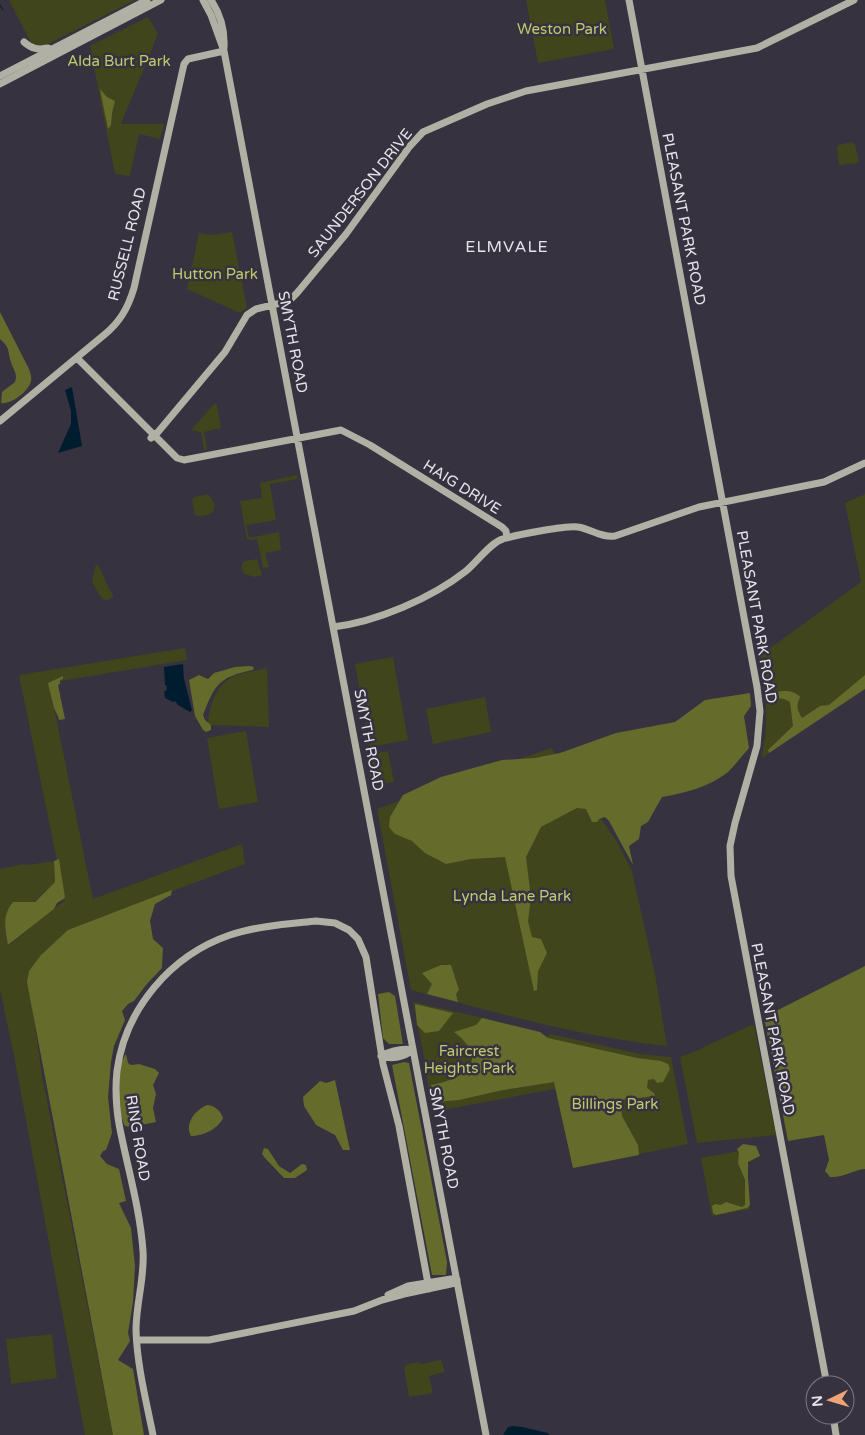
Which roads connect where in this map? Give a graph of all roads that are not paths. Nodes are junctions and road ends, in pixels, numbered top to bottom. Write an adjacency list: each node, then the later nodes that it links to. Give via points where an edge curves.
1 (147, 0): 8 (street)
2 (161, 0): 12 (street)
3 (204, 0): 9 (street, SMYTH ROAD)
4 (211, 0): 9 (street, SMYTH ROAD, via 224,31)
5 (628, 0): 10 (street, PLEASANT PARK ROAD)
6 (854, 0): 10 (street, SAUNDERSON DRIVE, via 757,48)
7 (24, 42): 8 (street, via 38,49)
8 (63, 43): 11 (street)
9 (224, 51): 13 (street, SMYTH ROAD); 14 (street, RUSSELL ROAD, via 188,59 184,64 130,301 116,324)
10 (641, 68): 13 (street, SAUNDERSON DRIVE, via 518,93 423,132 316,271 289,301); 19 (street, PLEASANT PARK ROAD)
11 (0, 76)
12 (0, 84)
13 (273, 306): 16 (street, SAUNDERSON DRIVE, via 256,309 247,315 225,352); 17 (street, SMYTH ROAD)
14 (77, 358): 15 (street, RUSSELL ROAD); 16 (street, HAIG DRIVE)
15 (0, 421)
16 (152, 436): 17 (street, HAIG DRIVE, via 177,458 184,460)
17 (297, 438): 20 (street, HAIG DRIVE, via 341,430 348,433 502,527); 21 (street, SMYTH ROAD)
18 (865, 463): 19 (street, via 824,482)
19 (724, 502): 20 (street, via 699,506 615,536 606,537 586,528 571,526); 29 (street, PLEASANT PARK ROAD, via 760,712 757,746 730,846 731,876)
20 (507, 538): 21 (street, via 499,541 465,572 411,603)
21 (333, 627): 23 (street, SMYTH ROAD)
22 (379, 1040): 24 (street); 25 (street, RING ROAD); 28 (street, RING ROAD, via 366,957 355,936 335,923 322,920 294,923 229,936 187,957 155,986 128,1030 118,1063 116,1091 119,1124 143,1248)
23 (413, 1050): 24 (street); 25 (street, via 406,1056 388,1059); 26 (street, SMYTH ROAD)
24 (396, 1051): 25 (street)
25 (381, 1056): 27 (street, RING ROAD, via 401,1137)
26 (457, 1280): 27 (street); 31 (street, SMYTH ROAD)
27 (428, 1286): 28 (street, via 402,1288 354,1311 209,1340)
28 (137, 1340): 30 (street, RING ROAD)
29 (825, 1375)
30 (153, 1435)
31 (486, 1435)

